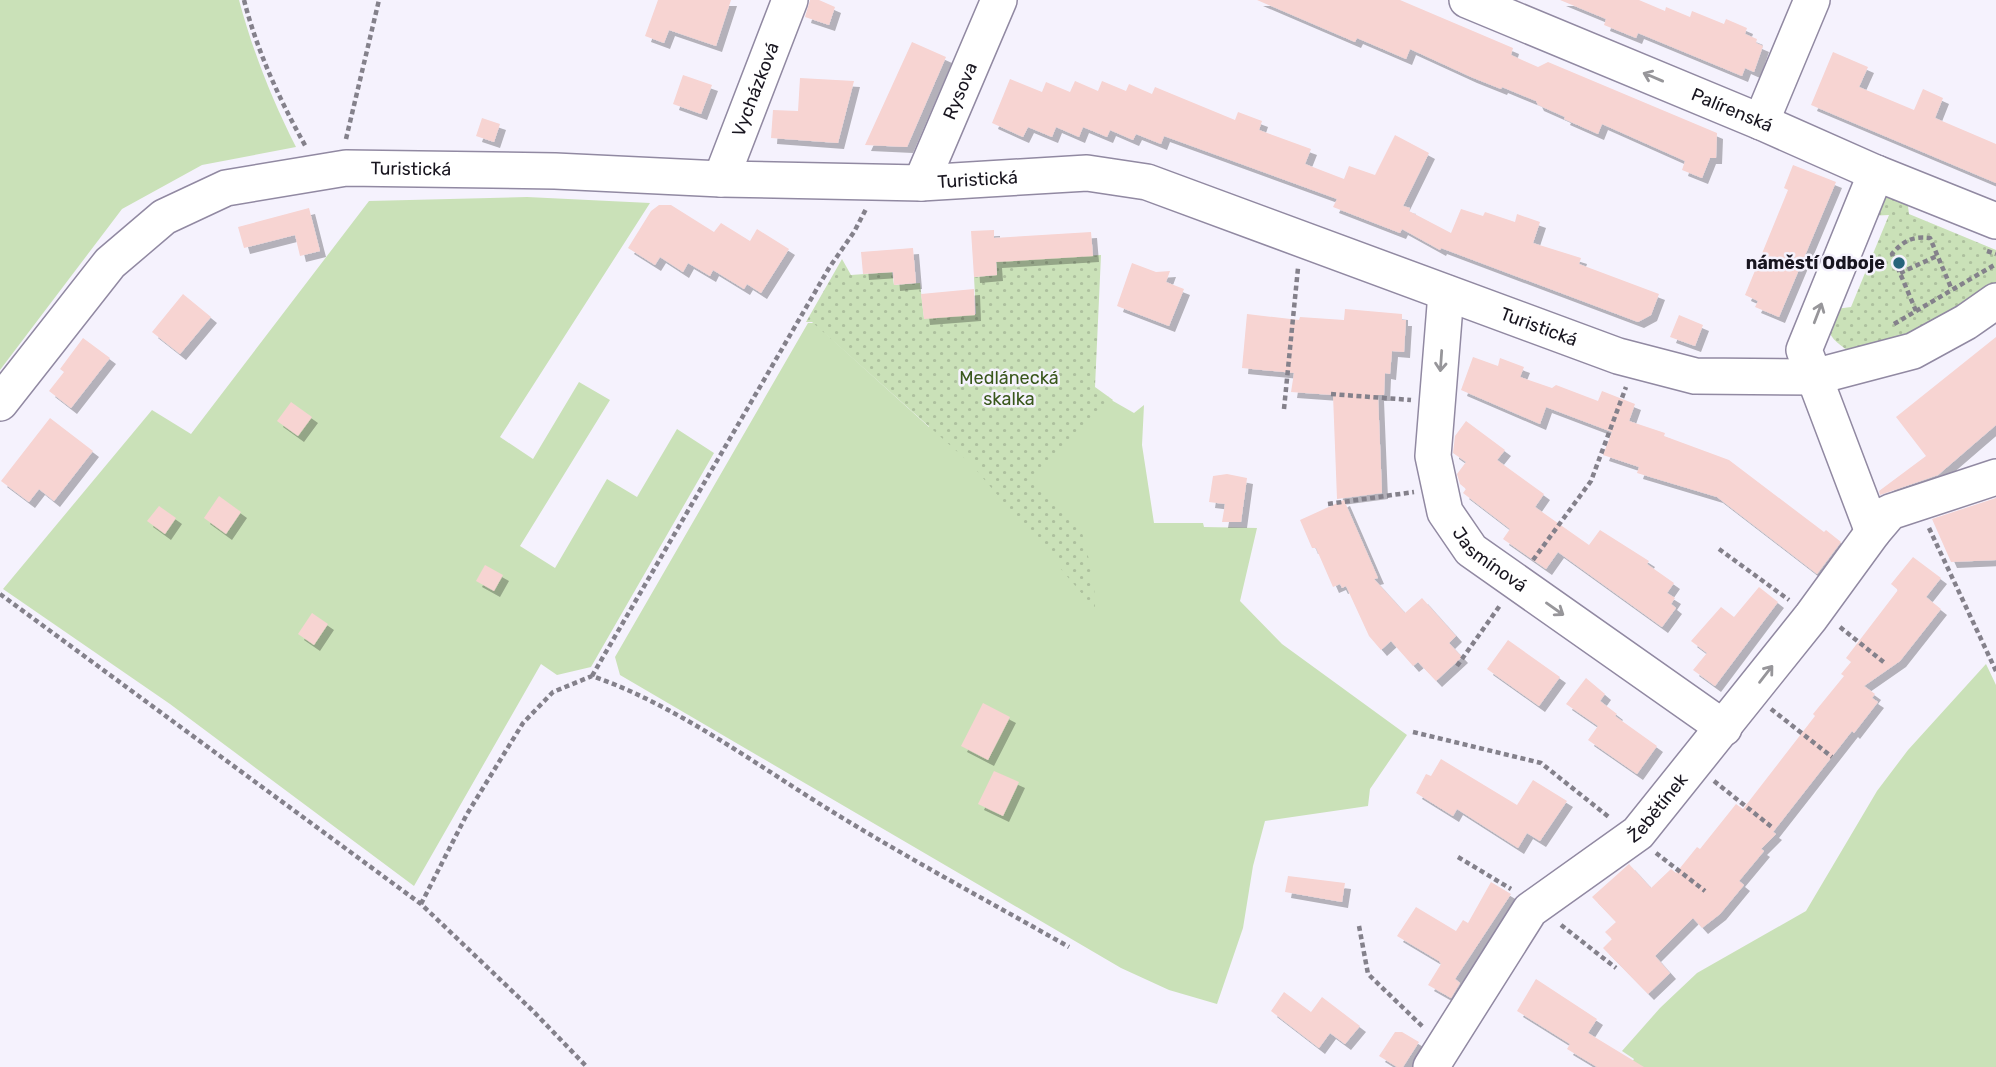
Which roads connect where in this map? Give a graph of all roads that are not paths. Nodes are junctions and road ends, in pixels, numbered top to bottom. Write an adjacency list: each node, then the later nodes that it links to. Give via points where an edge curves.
1 (790, 0): 7 (street, Vycházková)
2 (999, 0): 8 (street, Rysova)
3 (1467, 0): 5 (street, Palírenská, one-way to 3)
4 (1812, 0): 5 (street)
5 (1761, 122): 6 (street, Palírenská)
6 (1876, 173): 9 (street, Palírenská); 12 (street, one-way to 6, via 1804,350)
7 (721, 179): 8 (street, Turistická); 13 (street, Turistická, via 555,171 334,169 226,188 164,217 110,263)
8 (921, 183): 10 (street, Turistická, via 1087,173 1147,182)
9 (1996, 221)
10 (1446, 293): 12 (street, Turistická, via 1695,376); 16 (street, Jasmínová, one-way to 16, via 1433,456 1445,512 1471,550)
11 (1996, 301): 12 (street, Turistická, via 1913,351)
12 (1814, 377): 15 (street)
13 (0, 403)
14 (1996, 477): 15 (street, Žebětínek, via 1890,512)
15 (1873, 532): 16 (street, Žebětínek, one-way to 15)
16 (1724, 728): 17 (street, Žebětínek, via 1634,836 1530,910)
17 (1437, 1057)

